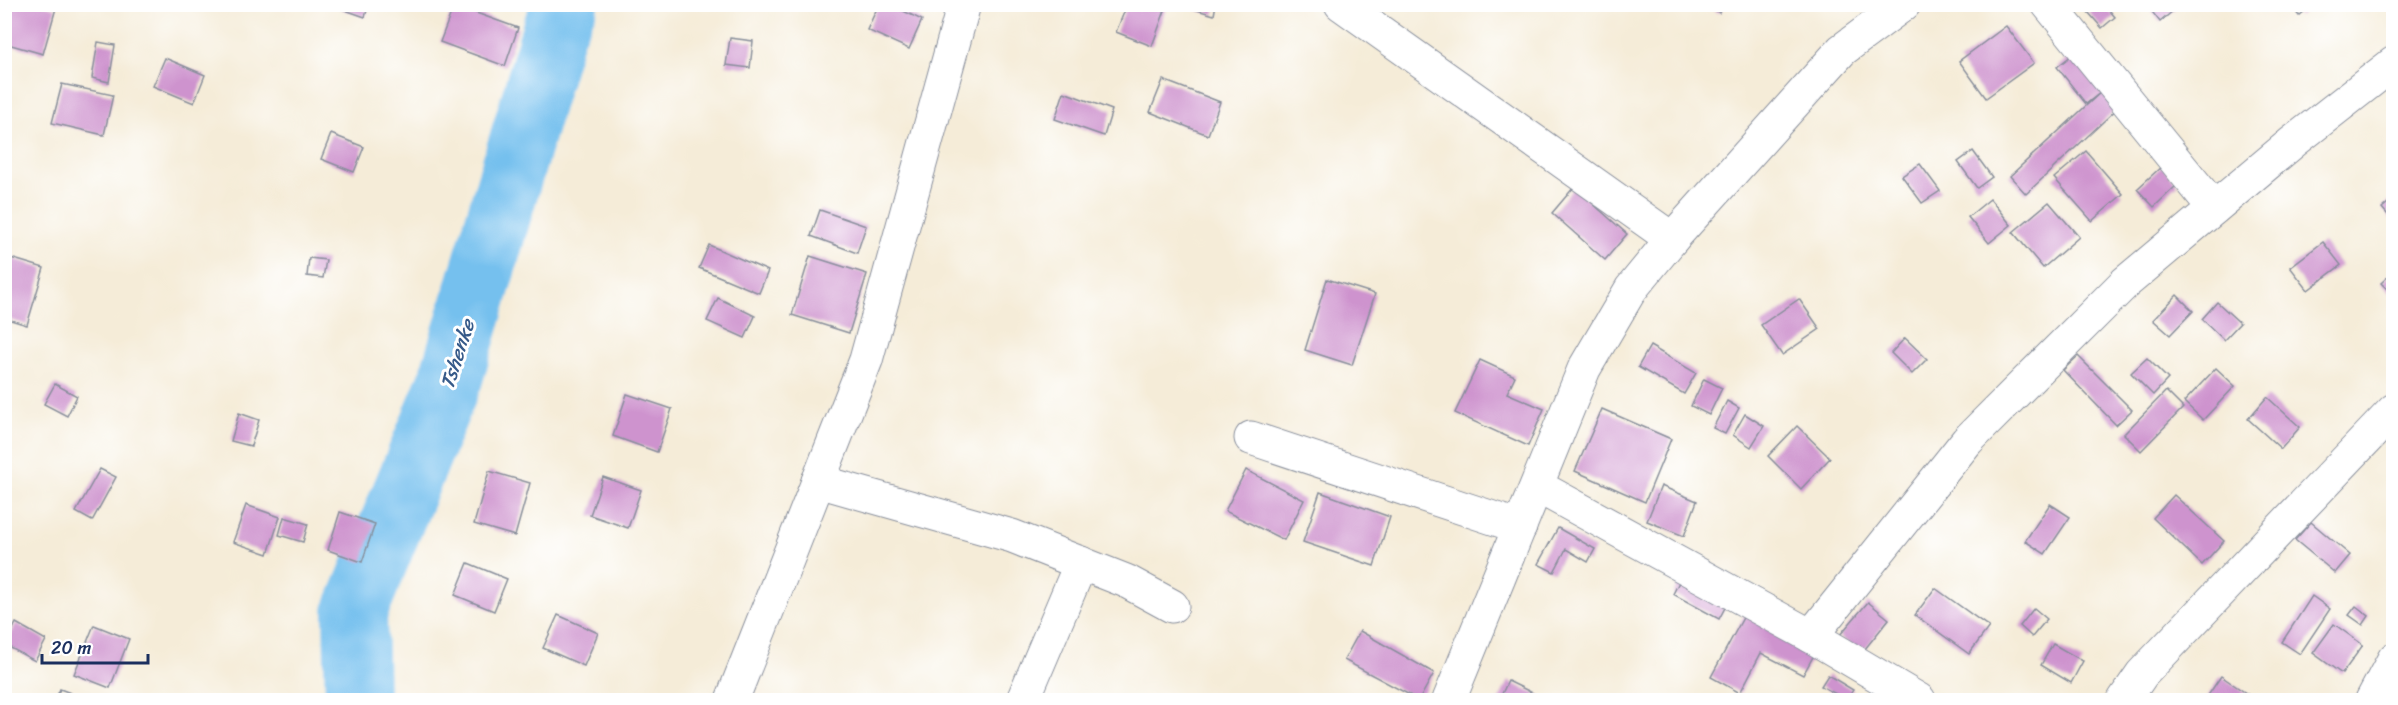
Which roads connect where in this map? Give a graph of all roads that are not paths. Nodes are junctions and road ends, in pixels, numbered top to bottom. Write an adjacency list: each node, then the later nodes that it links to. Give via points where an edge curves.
1 (964, 4): 10 (street, via 866,360)
2 (1341, 4): 7 (street)
3 (1904, 4): 7 (street, via 1842,50)
4 (2048, 4): 6 (street)
5 (2394, 63): 6 (street)
6 (2214, 208): 15 (street, via 2125,283 1967,441)
7 (1672, 239): 11 (street, via 1631,289 1584,369)
8 (2394, 410): 21 (street, via 2142,674)
9 (1251, 438): 12 (street)
10 (818, 481): 13 (street, via 1012,536); 17 (street)
11 (1537, 486): 12 (street); 15 (street)
12 (1520, 527): 19 (street)
13 (1081, 563): 14 (street); 18 (street)
14 (1172, 606)
15 (1811, 636): 20 (street)
16 (2394, 659): 22 (street)
17 (732, 700)
18 (1023, 700)
19 (1449, 700)
20 (1919, 700)
21 (2124, 700)
22 (2372, 700)

